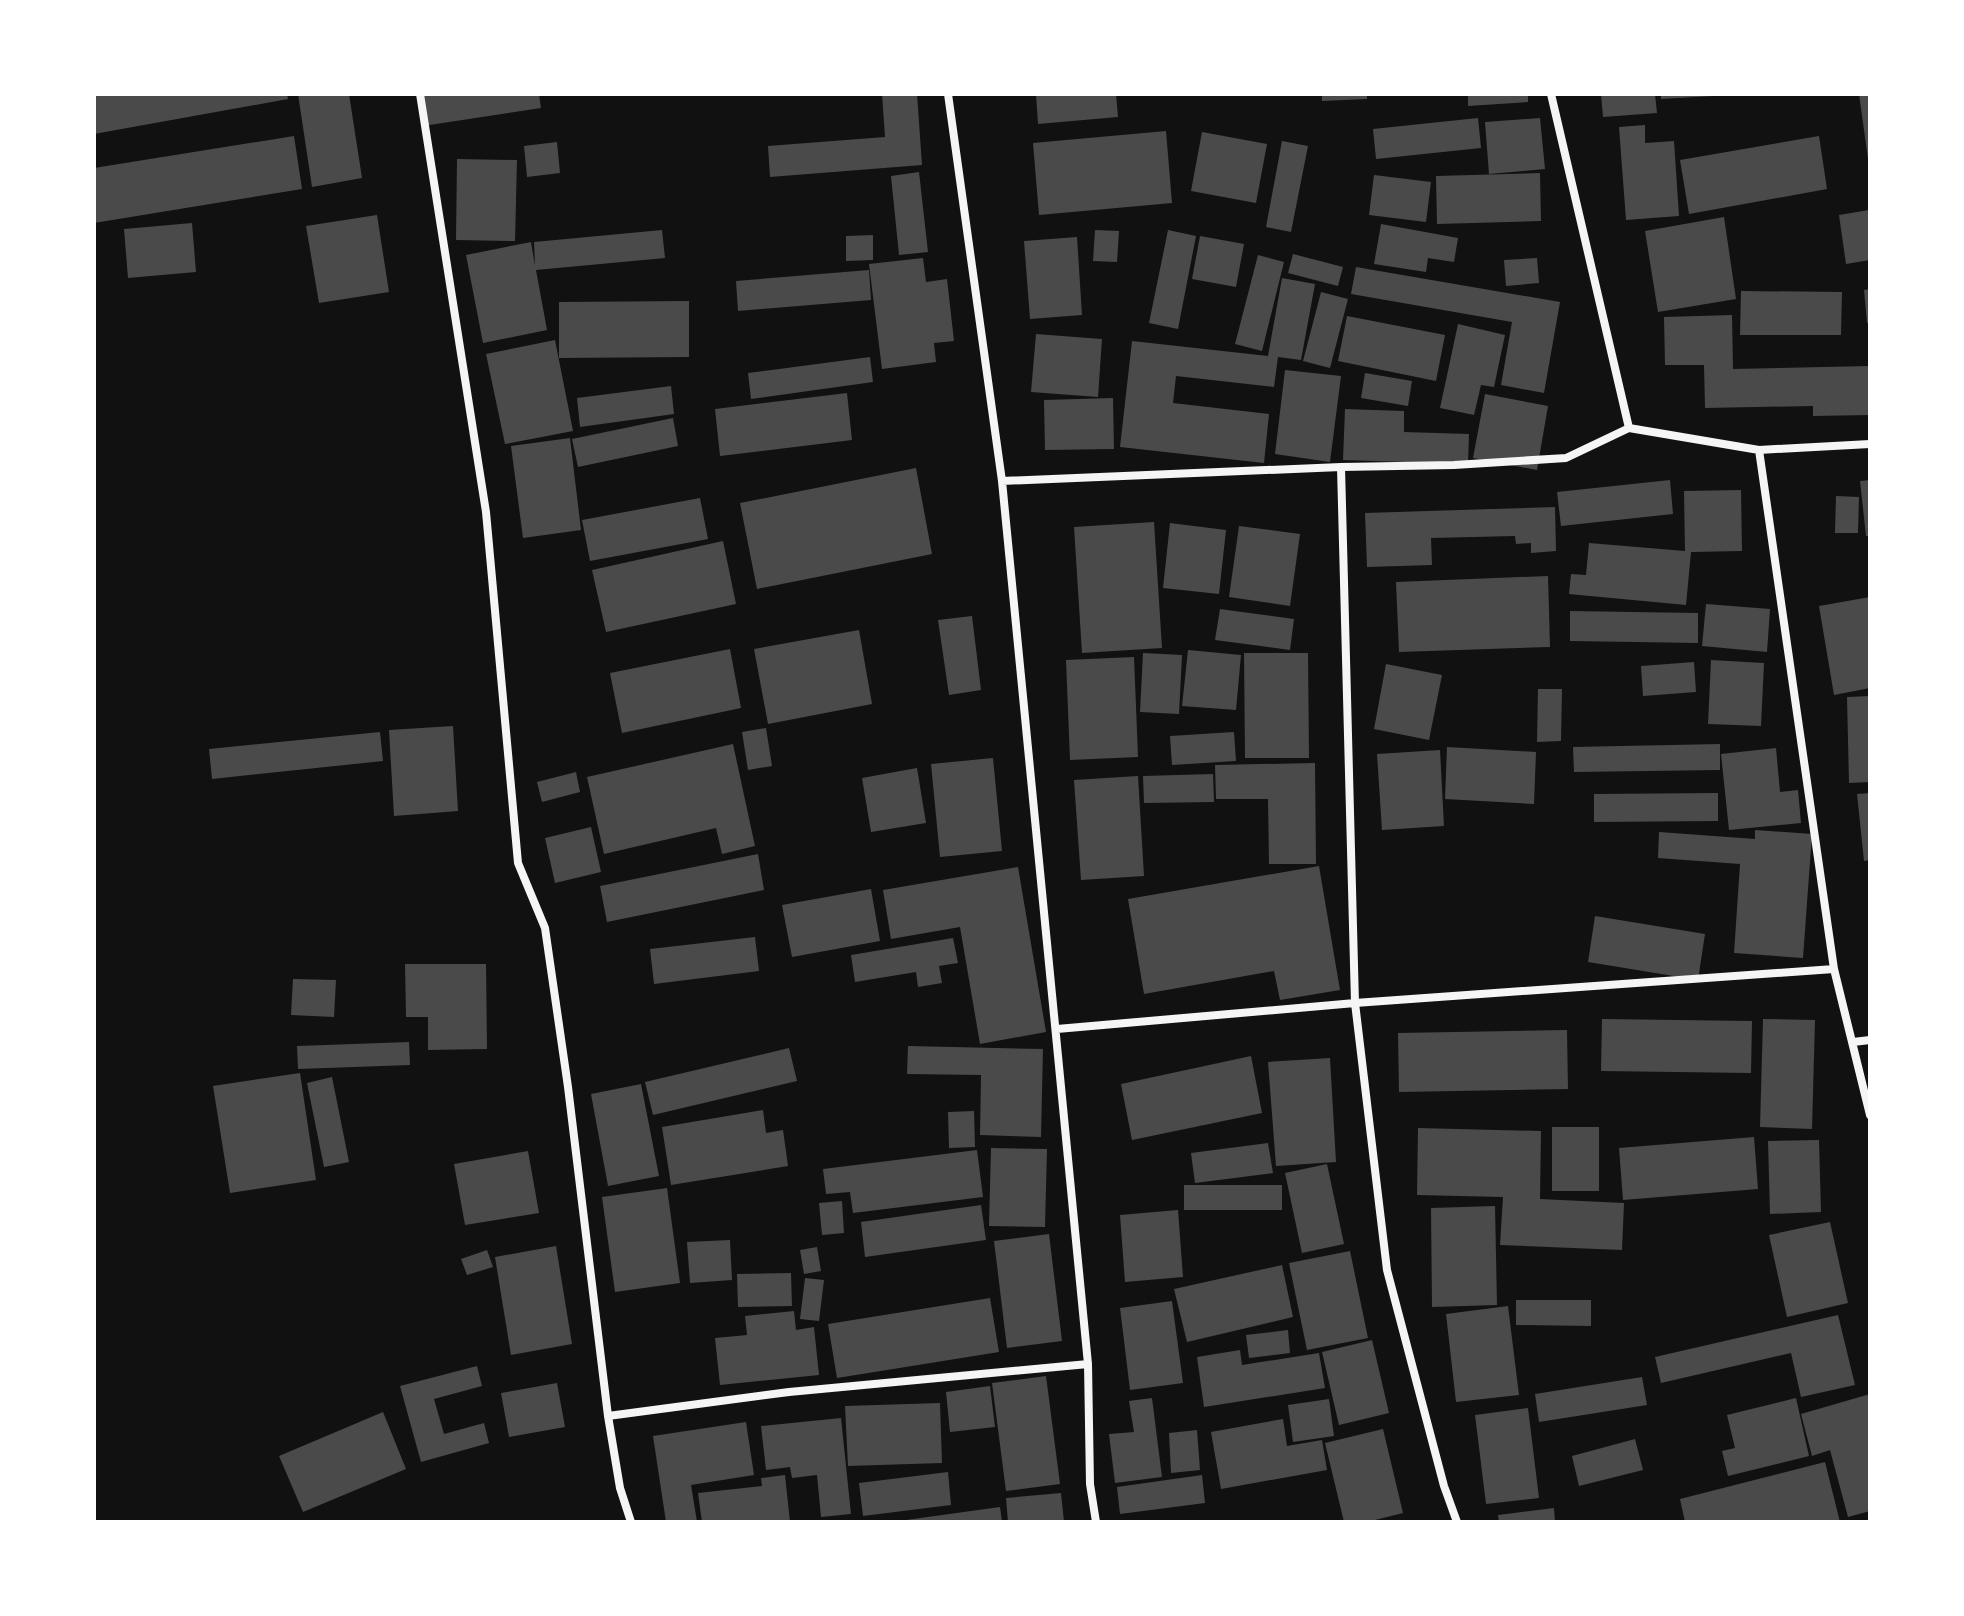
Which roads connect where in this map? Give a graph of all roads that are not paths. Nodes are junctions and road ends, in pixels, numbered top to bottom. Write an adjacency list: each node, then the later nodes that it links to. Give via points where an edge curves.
1 (420, 94): 16 (street, via 486,512 518,863 545,928)
2 (948, 94): 8 (street)
3 (1551, 94): 4 (street)
4 (1629, 428): 6 (street); 7 (street, via 1566,458)
5 (1870, 444): 6 (street)
6 (1759, 450): 9 (street)
7 (1341, 467): 8 (street); 10 (street)
8 (1002, 481): 11 (street)
9 (1834, 969): 10 (street); 13 (street)
10 (1355, 1003): 11 (street); 19 (street, via 1387,1270)
11 (1057, 1029): 15 (street)
12 (1870, 1040): 13 (street)
13 (1853, 1042): 14 (street)
14 (1870, 1115)
15 (1088, 1364): 16 (street, via 789,1392); 18 (street, via 1090,1484)
16 (608, 1416): 17 (street)
17 (631, 1522)
18 (1096, 1522)
19 (1457, 1522)

